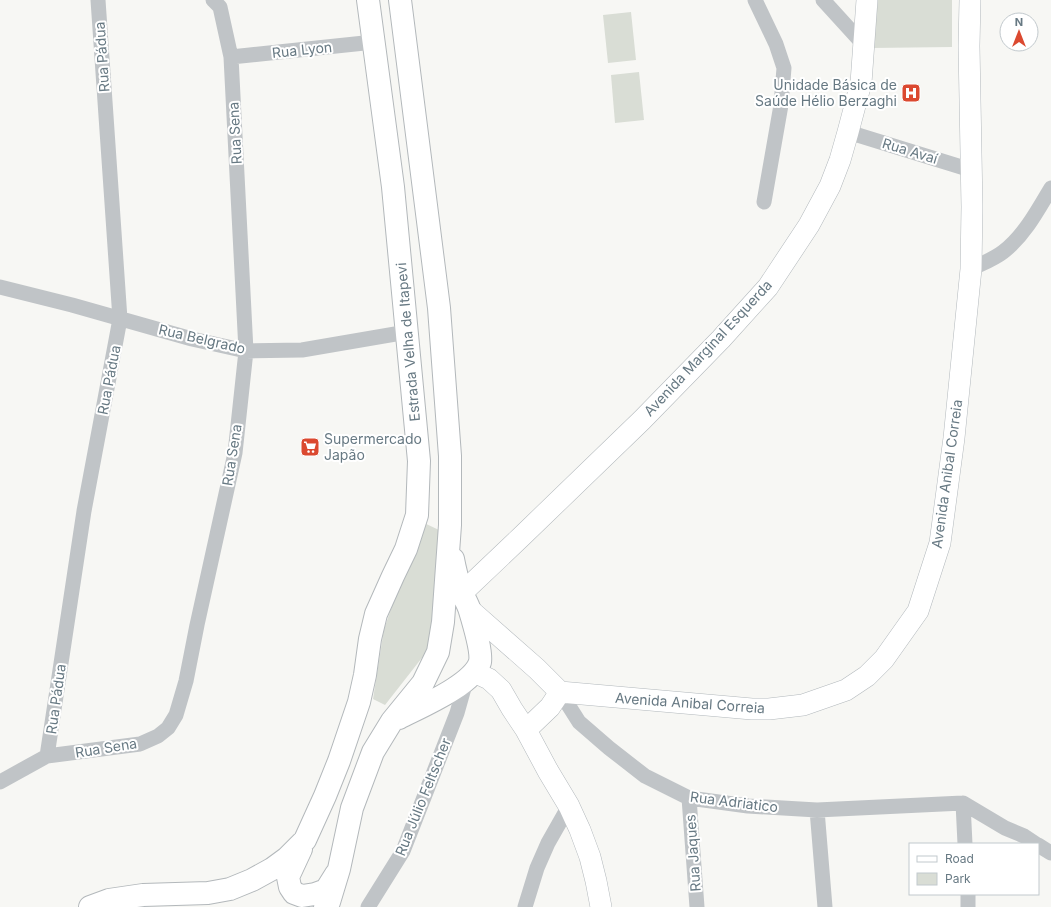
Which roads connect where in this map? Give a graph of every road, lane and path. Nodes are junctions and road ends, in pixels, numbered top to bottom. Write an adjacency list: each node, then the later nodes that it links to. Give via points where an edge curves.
1 (98, 0): 18 (street, Rua Pádua)
2 (213, 0): 11 (street, Rua Sena, via 220,7)
3 (368, 0): 9 (main road, Estrada Velha de Itapevi)
4 (400, 0): 21 (main road, via 439,308 450,456)
5 (755, 0): 15 (street, via 776,44 784,68 781,105)
6 (823, 0): 10 (street)
7 (867, 0): 10 (main road, Avenida Marginal Esquerda)
8 (970, 0): 13 (main road, Avenida Anibal Correia)
9 (374, 42): 11 (street, Rua Lyon); 19 (main road, Estrada Velha de Itapevi, via 393,187)
10 (864, 45): 12 (main road, Avenida Marginal Esquerda, via 860,83)
11 (231, 57): 20 (street, Rua Sena)
12 (848, 132): 13 (street, Rua Avaí); 22 (main road, Avenida Marginal Esquerda, via 830,186 810,225 768,287 642,420 522,536)
13 (971, 170): 16 (main road, Avenida Anibal Correia)
14 (1051, 188): 16 (street, via 1018,237 1003,252)
15 (764, 202)
16 (970, 269): 24 (main road, Avenida Anibal Correia, via 954,438 940,543 918,611 884,659 867,676 846,690 803,705 769,709 752,710)
17 (0, 287): 18 (street, Rua Belgrado)
18 (120, 319): 20 (street, Rua Belgrado); 27 (street, Rua Pádua, via 84,511)
19 (407, 332): 20 (street, Rua Belgrado, via 302,350); 33 (main road, Estrada Velha de Itapevi, via 420,460 417,515 406,549 376,614 359,702 339,761)
20 (246, 351): 27 (street, Rua Sena, via 235,453 186,681 176,715 168,728 140,744)
21 (448, 544): 22 (main road); 25 (main road, via 443,622 438,652 423,683)
22 (466, 601): 23 (main road, via 480,654 480,662); 24 (main road, Rua Adriatico)
23 (470, 676): 25 (main road, via 448,693); 26 (main road, via 490,679 501,690); 42 (street, Rua Júlio Feltscher, via 403,851)
24 (560, 692): 26 (main road, via 550,707); 29 (street, Rua Adriatico, via 579,722 608,748 645,776)
25 (392, 721): 38 (main road, via 373,752 361,781 352,808)
26 (526, 730): 31 (main road)
27 (47, 756): 28 (street, Rua Sena)
28 (0, 782)
29 (689, 798): 32 (street, Rua Adriatico, via 748,806); 45 (street, Rua Jaques)
30 (963, 803): 32 (street, Rua Adriatico); 34 (street); 35 (street)
31 (569, 806): 43 (street, via 537,868); 44 (main road, via 590,858)
32 (817, 810): 46 (street)
33 (305, 840): 38 (main road, via 288,877 294,893 302,896 326,890); 40 (main road, Estrada Velha de Itapevi, via 272,869 230,890 143,895 109,900)
34 (965, 843)
35 (1034, 843)
36 (1039, 846): 37 (street)
37 (1051, 853)
38 (339, 869): 41 (main road, via 329,902)
39 (968, 895): 47 (street)
40 (90, 907)
41 (325, 907)
42 (368, 907)
43 (525, 907)
44 (601, 907)
45 (697, 907)
46 (824, 907)
47 (968, 907)

